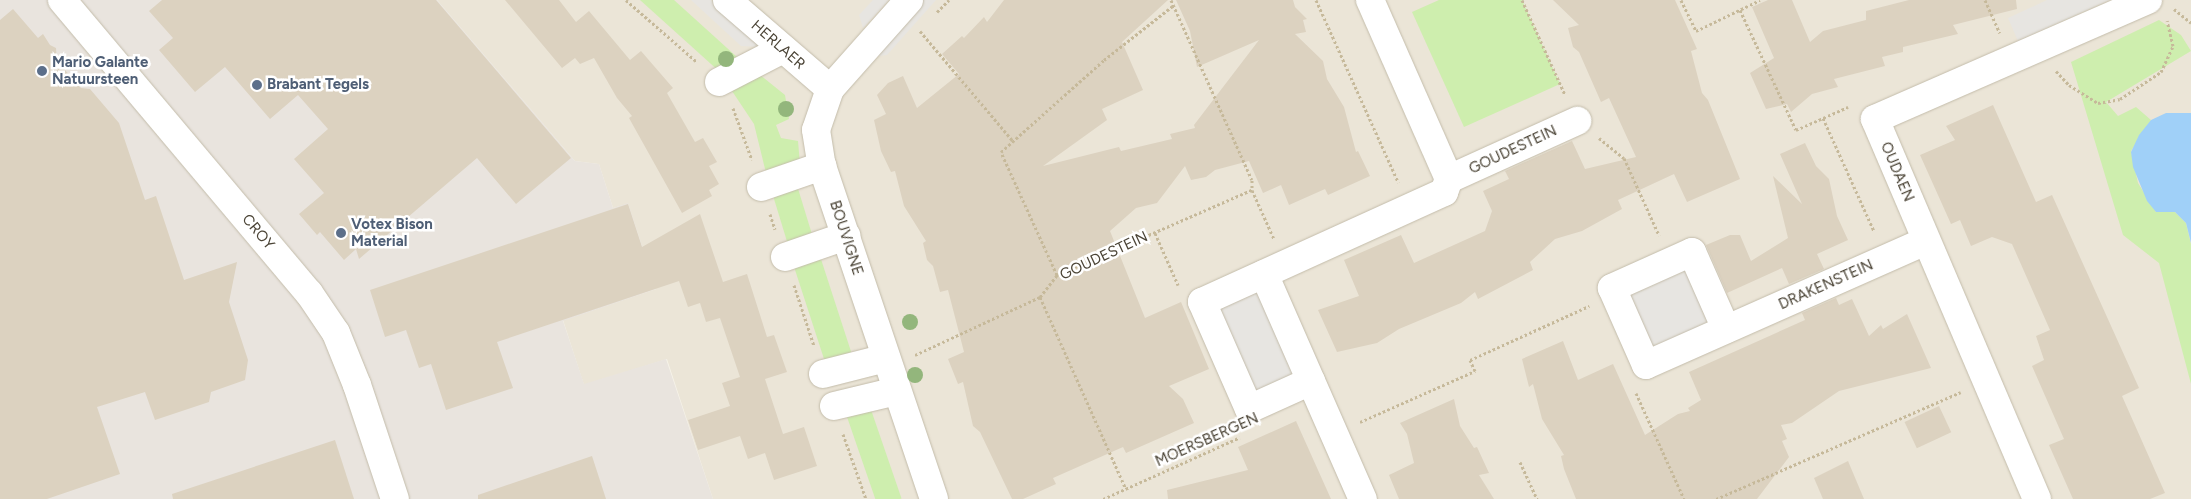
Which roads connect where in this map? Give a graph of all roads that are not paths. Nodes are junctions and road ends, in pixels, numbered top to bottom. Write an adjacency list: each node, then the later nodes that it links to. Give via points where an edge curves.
1 (62, 0): 22 (street, CROY, via 309,293 343,350)
2 (727, 0): 6 (street, HERLAER)
3 (909, 0): 8 (street, BOUVIGNE)
4 (1370, 0): 11 (street)
5 (2157, 7): 14 (street, OUDAEN, via 2024,54 1875,119)
6 (783, 49): 7 (street); 8 (street, HERLAER)
7 (720, 82)
8 (830, 89): 10 (street, BOUVIGNE, via 816,130)
9 (1577, 121): 11 (street, GOUDESTEIN)
10 (822, 166): 12 (street); 13 (street, BOUVIGNE)
11 (1449, 180): 16 (street, GOUDESTEIN, via 1444,192)
12 (761, 186)
13 (846, 236): 15 (street); 18 (street, BOUVIGNE)
14 (1926, 241): 17 (street, DRAKENSTEIN); 25 (street, OUDAEN)
15 (785, 257)
16 (1275, 270): 20 (street); 20 (street, GOUDESTEIN, via 1202,302 1249,409)
17 (1726, 328): 17 (street, DRAKENSTEIN, via 1692,252 1612,288 1646,365)
18 (891, 372): 19 (street); 21 (street); 23 (street, BOUVIGNE)
19 (823, 374)
20 (1311, 381): 24 (street)
21 (834, 406)
22 (395, 499)
23 (934, 499)
24 (1363, 499)
25 (2037, 499)

